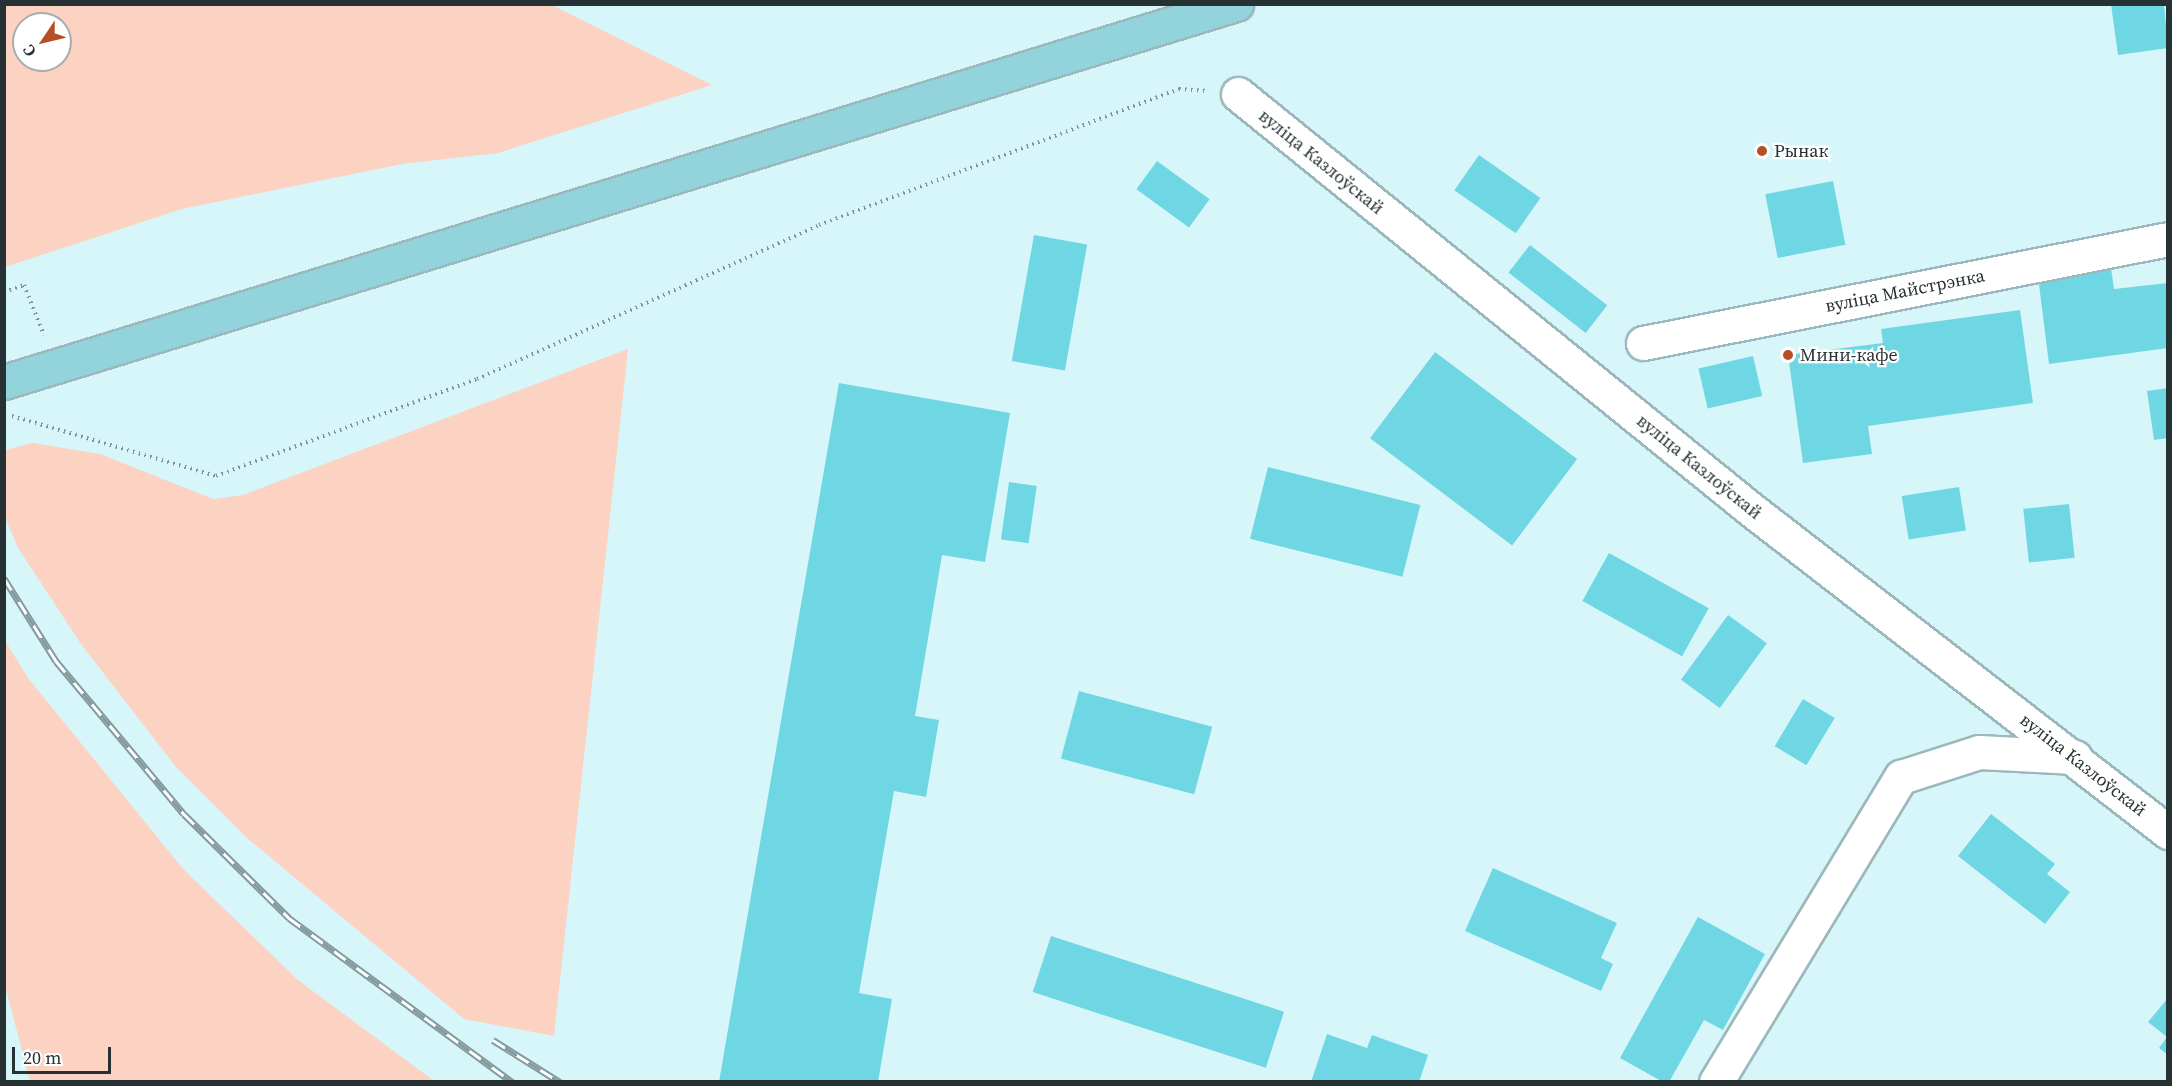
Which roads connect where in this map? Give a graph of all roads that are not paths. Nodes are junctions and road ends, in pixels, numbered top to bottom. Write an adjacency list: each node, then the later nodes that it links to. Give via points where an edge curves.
1 (1236, 4): 5 (main road)
2 (1238, 94): 6 (street, вуліца Казлоўскай, via 1752,511)
3 (2168, 239): 4 (street, вуліца Майстрэнка)
4 (1643, 343)
5 (12, 379)
6 (2074, 757): 7 (street, вуліца Казлоўскай); 8 (street, via 1979,752 1900,777)
7 (2168, 832)
8 (1716, 1082)

